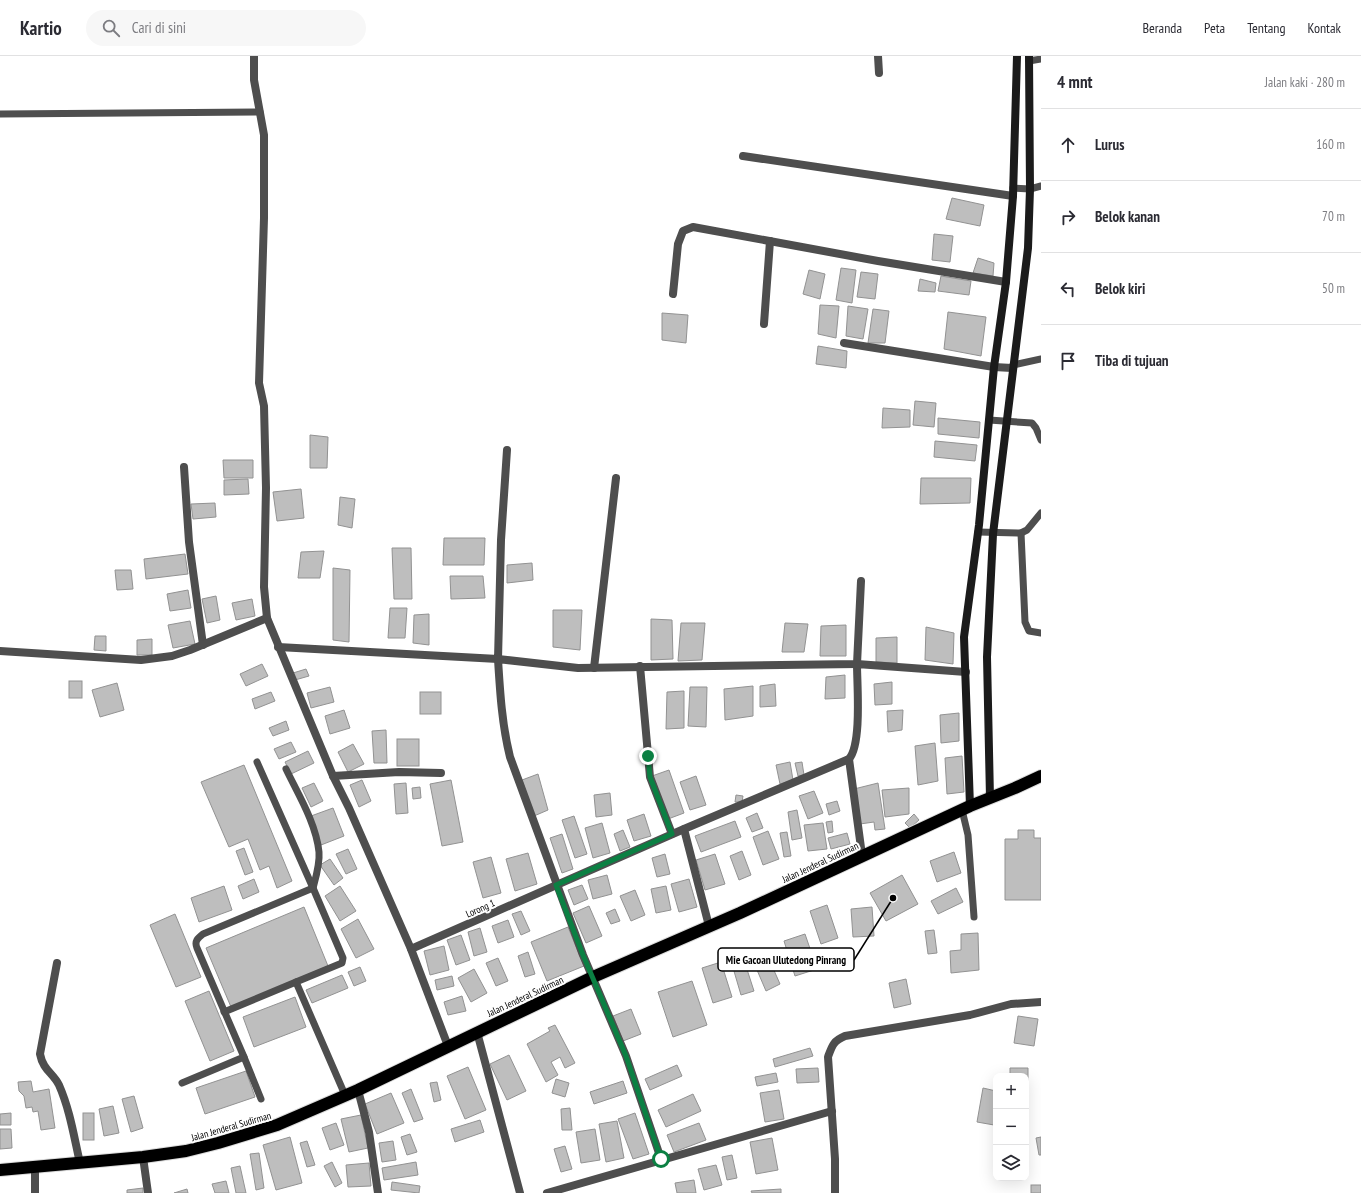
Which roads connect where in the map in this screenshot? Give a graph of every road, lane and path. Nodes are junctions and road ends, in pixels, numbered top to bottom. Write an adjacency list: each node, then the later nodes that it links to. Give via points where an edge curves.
1 (254, 56): 7 (street, via 254,80)
2 (878, 56): 6 (street)
3 (1017, 56): 12 (street)
4 (1029, 58): 5 (lane); 11 (street)
5 (1041, 59)
6 (879, 73)
7 (260, 112): 8 (lane); 32 (street, via 264,135 264,218 259,383 264,406 264,587)
8 (0, 114)
9 (743, 156): 12 (street)
10 (1041, 186): 11 (lane)
11 (1030, 189): 12 (lane); 20 (street, via 1026,271)
12 (1013, 192): 14 (street)
13 (770, 241): 14 (street); 15 (street, via 693,227 683,231 678,244); 16 (street)
14 (1006, 282): 19 (street)
15 (673, 294)
16 (764, 324)
17 (844, 343): 19 (street)
18 (1041, 359): 20 (lane)
19 (994, 367): 20 (street); 21 (street)
20 (1012, 367): 22 (street)
21 (989, 420): 22 (lane); 28 (street)
22 (1006, 422): 23 (lane, via 1032,424); 30 (street)
23 (1041, 440)
24 (507, 450): 37 (street, via 501,540)
25 (184, 467): 34 (street, via 189,542)
26 (616, 478): 40 (street)
27 (1041, 512): 29 (lane, via 1027,530)
28 (978, 532): 30 (lane); 41 (street, via 964,637)
29 (1021, 533): 30 (lane); 33 (lane, via 1025,622 1029,631)
30 (993, 534): 48 (street, via 987,657)
31 (861, 580): 38 (street)
32 (267, 618): 34 (street); 35 (street)
33 (1041, 633)
34 (203, 645): 36 (street, via 172,656 140,660)
35 (278, 647): 37 (street); 46 (street)
36 (0, 651)
37 (498, 659): 40 (street); 53 (street, via 504,734)
38 (857, 664): 39 (street); 41 (street); 42 (street, via 856,748)
39 (640, 666): 40 (street); 51 (street, via 650,777)
40 (594, 668)
41 (966, 672): 49 (street)
42 (849, 759): 50 (street, Lorong 1); 52 (street)
43 (257, 762): 54 (lane)
44 (286, 769): 54 (lane, via 307,812 316,840 319,858)
45 (441, 773): 46 (street, via 399,772)
46 (333, 776): 57 (street)
47 (1041, 776): 48 (highway, Jalan Jenderal Sudirman)
48 (990, 798): 49 (highway, Jalan Jenderal Sudirman)
49 (966, 808): 52 (highway, Jalan Jenderal Sudirman); 55 (lane)
50 (684, 829): 51 (street, Lorong 1); 56 (street)
51 (672, 834): 53 (street, Lorong 1)
52 (862, 855): 56 (highway, Jalan Jenderal Sudirman)
53 (556, 885): 57 (street, Lorong 1); 59 (street)
54 (313, 888): 60 (lane, via 343,958 342,963); 62 (lane, via 197,938 196,948)
55 (974, 917)
56 (709, 926): 59 (highway, Jalan Jenderal Sudirman)
57 (411, 949): 64 (street)
58 (57, 963): 73 (street, via 40,1054 42,1062 63,1094)
59 (593, 977): 63 (highway, Jalan Jenderal Sudirman); 72 (street, via 626,1056)
60 (296, 982): 62 (lane); 68 (lane)
61 (1041, 1002): 70 (street, via 1011,1004 970,1015 845,1036 836,1040 828,1057)
62 (224, 1012): 65 (lane)
63 (477, 1032): 64 (highway, Jalan Jenderal Sudirman); 79 (street)
64 (448, 1046): 67 (highway, Jalan Jenderal Sudirman)
65 (244, 1057): 66 (lane); 69 (lane)
66 (182, 1083)
67 (358, 1090): 68 (highway, Jalan Jenderal Sudirman); 78 (street, via 369,1132)
68 (346, 1095): 71 (highway, Jalan Jenderal Sudirman, via 256,1133 186,1150)
69 (262, 1099)
70 (832, 1111): 72 (street); 81 (street)
71 (143, 1157): 73 (highway, Jalan Jenderal Sudirman); 77 (street)
72 (661, 1159): 80 (street)
73 (80, 1163): 74 (highway, Jalan Jenderal Sudirman)
74 (35, 1167): 75 (highway, Jalan Jenderal Sudirman); 76 (street)
75 (0, 1170)
76 (36, 1193)
77 (148, 1193)
78 (378, 1193)
79 (520, 1193)
80 (547, 1193)
81 (835, 1193)

